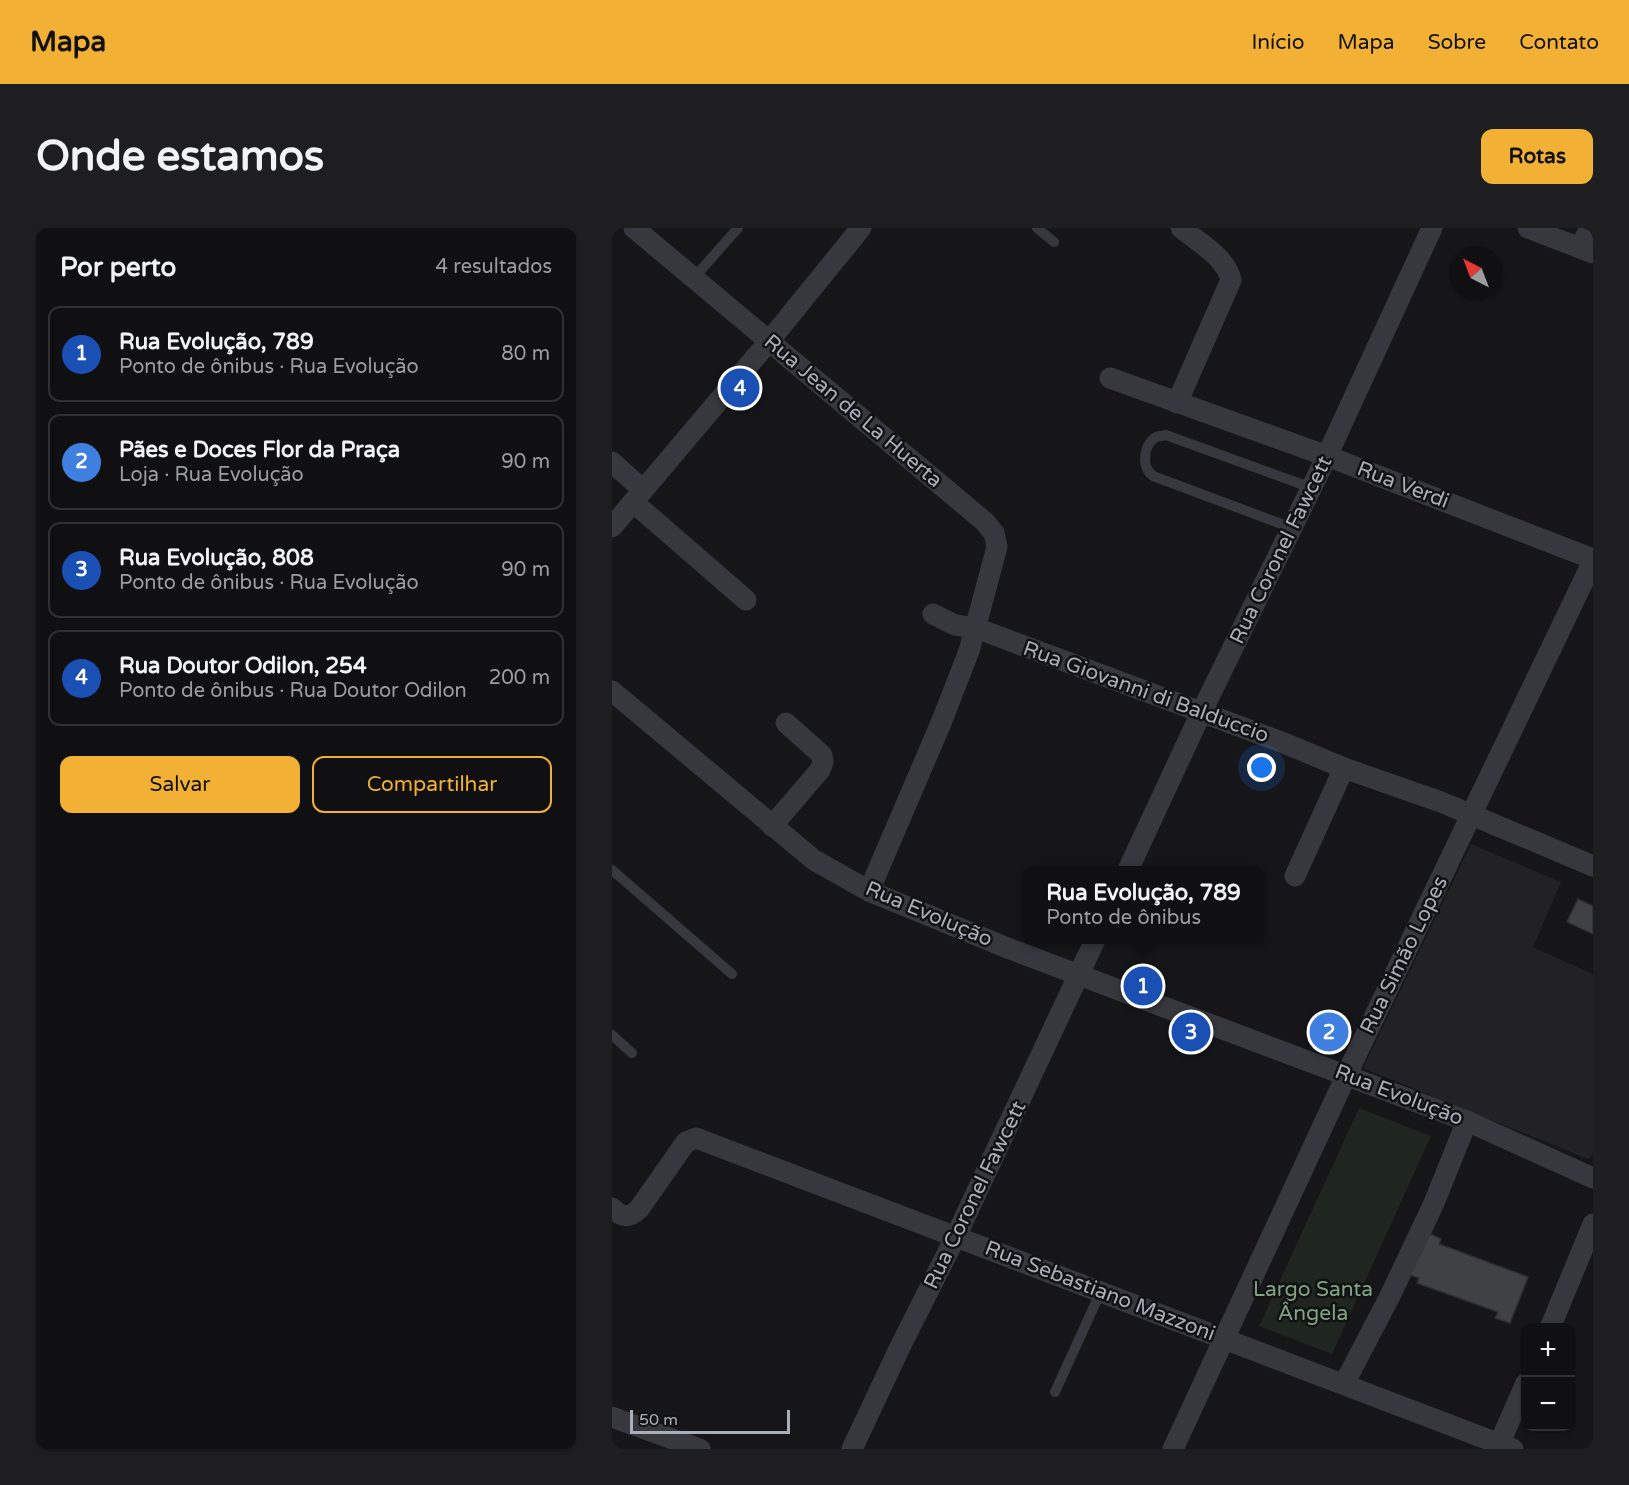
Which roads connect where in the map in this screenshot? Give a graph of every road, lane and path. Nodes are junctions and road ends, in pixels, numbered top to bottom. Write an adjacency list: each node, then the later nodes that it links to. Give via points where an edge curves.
1 (634, 228): 9 (street, Rua Jean de La Huerta)
2 (738, 228): 9 (lane)
3 (861, 228): 10 (street)
4 (1181, 228): 12 (street, via 1220,260 1231,280)
5 (1432, 228): 13 (street, Rua Coronel Fawcett)
6 (1528, 228): 8 (street)
7 (1590, 228): 8 (street)
8 (1587, 251)
9 (693, 279): 10 (street, Rua Jean de La Huerta)
10 (770, 340): 16 (street); 22 (street, Rua Jean de La Huerta, via 993,532 997,547)
11 (1110, 378): 12 (street, Rua Verdi)
12 (1177, 403): 13 (street, Rua Verdi)
13 (1327, 456): 15 (street, Rua Coronel Fawcett); 19 (street, Rua Verdi)
14 (612, 462): 16 (street)
15 (1312, 488): 18 (street, Rua Coronel Fawcett); 18 (lane, via 1166,435 1156,438 1147,449 1145,465 1153,476)
16 (638, 496): 17 (street); 20 (street)
17 (612, 526)
18 (1292, 528): 24 (street, Rua Coronel Fawcett)
19 (1593, 560): 27 (street, Rua Simão Lopes)
20 (746, 600)
21 (933, 614): 22 (street, Rua Giovanni di Balduccio, via 955,625)
22 (976, 628): 24 (street, Rua Giovanni di Balduccio); 33 (street, Rua Jean de La Huerta, via 941,723)
23 (612, 691): 28 (street, Rua Evolução)
24 (1201, 713): 26 (street, Rua Giovanni di Balduccio); 29 (street, Rua Coronel Fawcett)
25 (786, 723): 28 (street, via 822,755 824,762)
26 (1344, 768): 27 (street, Rua Giovanni di Balduccio); 32 (street)
27 (1472, 815): 30 (street, Rua Giovanni di Balduccio); 39 (street, Rua Simão Lopes)
28 (772, 826): 33 (street, Rua Evolução, via 814,860)
29 (1130, 866)
30 (1593, 866)
31 (612, 870): 35 (lane)
32 (1295, 876)
33 (869, 891): 36 (street, Rua Evolução)
34 (1093, 944): 36 (street, Rua Coronel Fawcett)
35 (732, 974)
36 (1079, 974): 39 (street, Rua Evolução); 44 (street, Rua Coronel Fawcett)
37 (612, 1035): 38 (lane)
38 (632, 1053)
39 (1346, 1076): 40 (street, Rua Evolução); 47 (street, Rua Simão Lopes)
40 (1467, 1121): 41 (street, Rua Evolução); 48 (street, via 1429,1213)
41 (1593, 1178)
42 (612, 1208): 44 (street, Rua Sebastiano Mazzoni, via 628,1217 639,1209 686,1142 696,1138)
43 (1593, 1224): 46 (street)
44 (956, 1236): 45 (street, Rua Sebastiano Mazzoni); 54 (street, Rua Coronel Fawcett)
45 (1101, 1291): 47 (street, Rua Sebastiano Mazzoni); 49 (lane)
46 (1552, 1323)
47 (1224, 1339): 48 (street, Rua Sebastiano Mazzoni); 55 (street, Rua Simão Lopes)
48 (1344, 1384): 52 (street, Rua Sebastiano Mazzoni)
49 (1055, 1392)
50 (1521, 1397): 52 (street)
51 (612, 1417): 53 (street)
52 (1503, 1447)
53 (700, 1449)
54 (852, 1449)
55 (1173, 1449)

